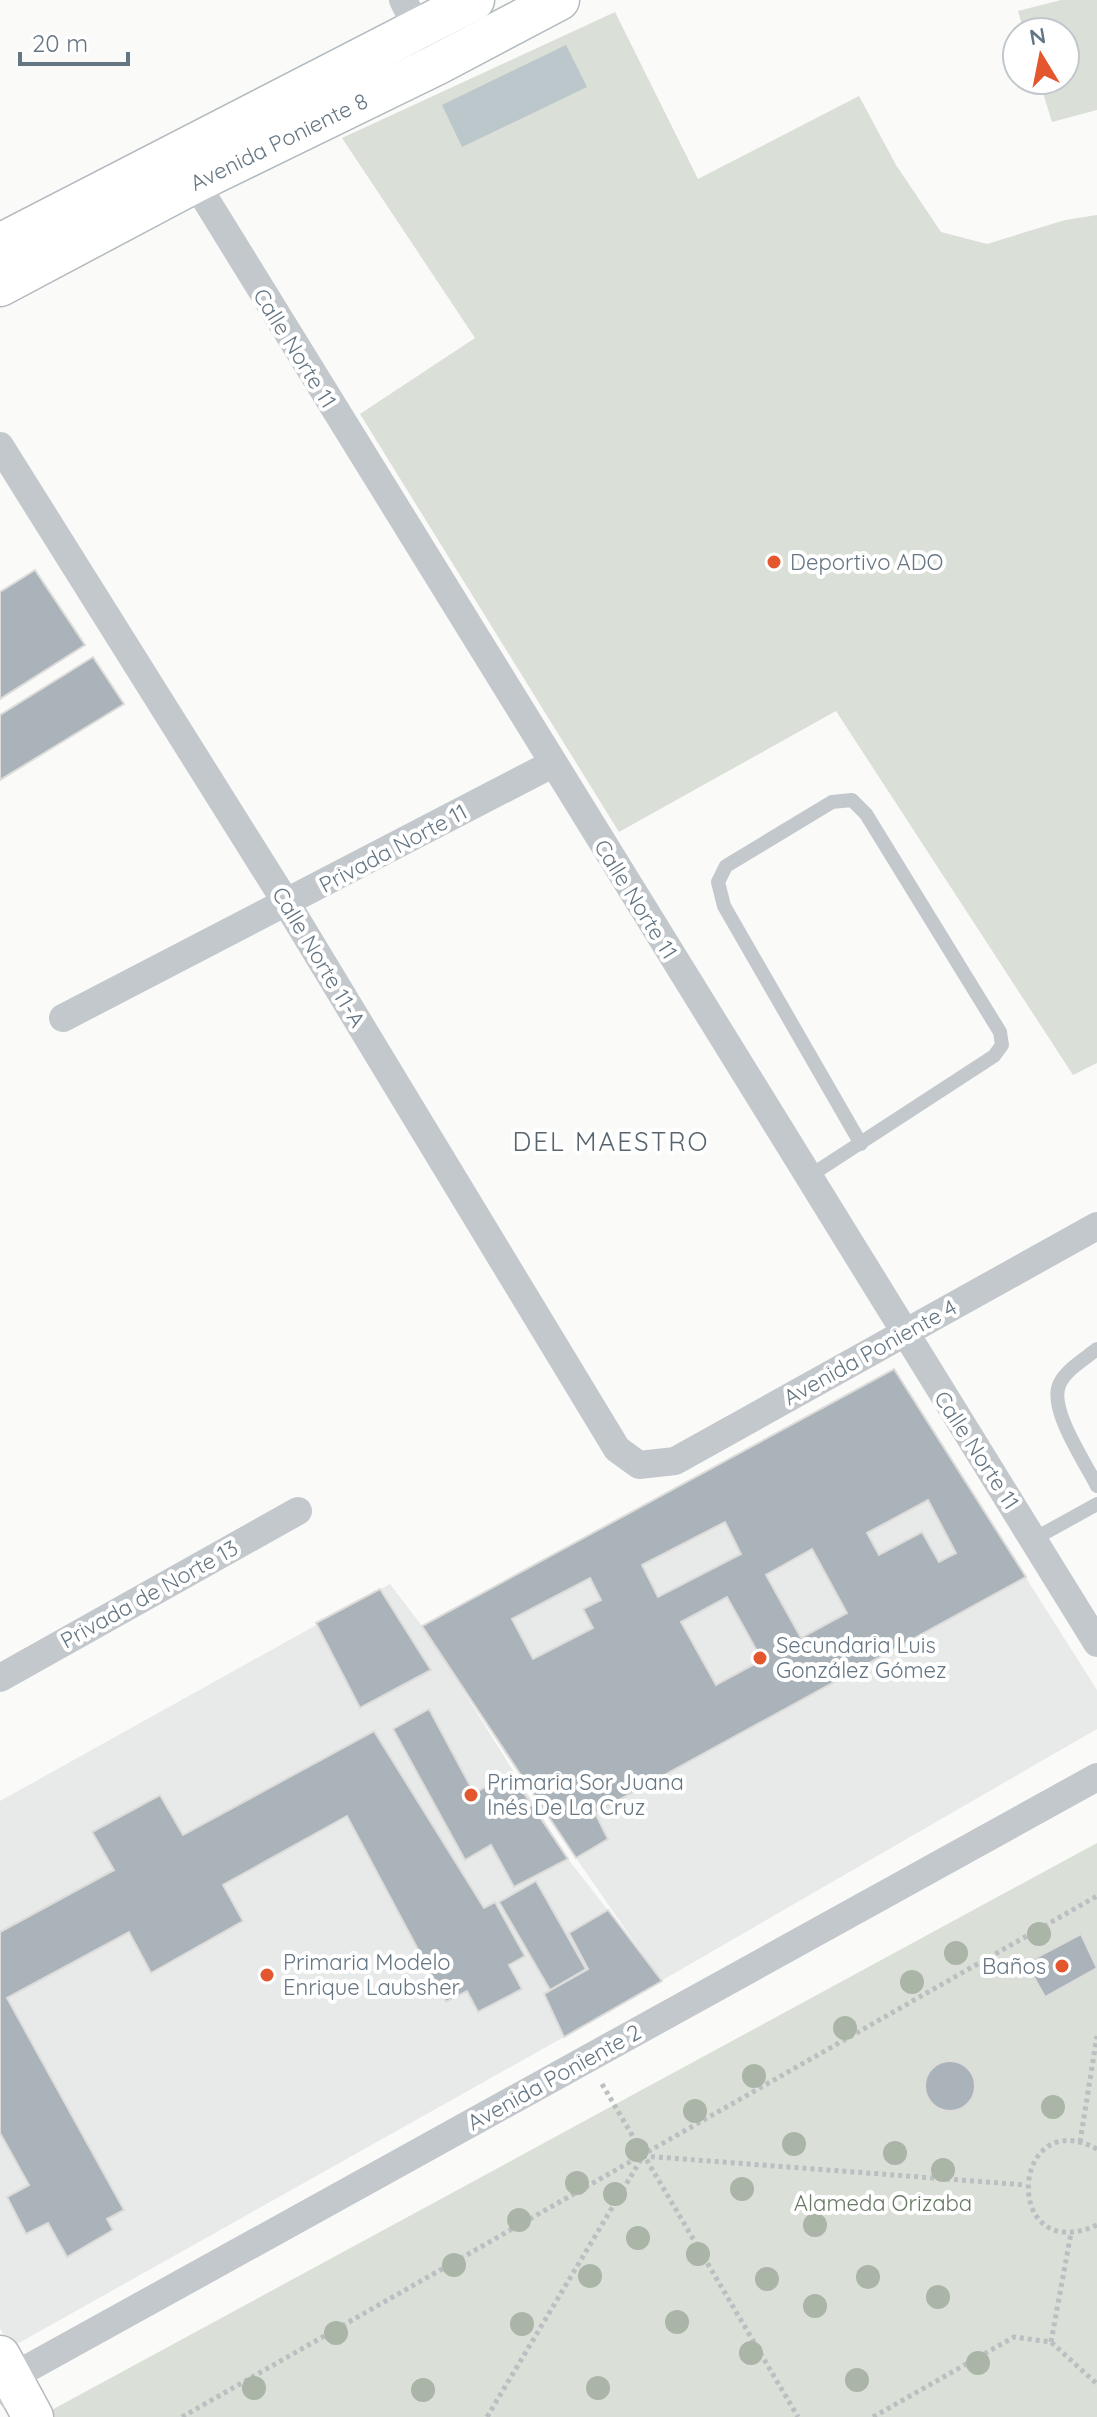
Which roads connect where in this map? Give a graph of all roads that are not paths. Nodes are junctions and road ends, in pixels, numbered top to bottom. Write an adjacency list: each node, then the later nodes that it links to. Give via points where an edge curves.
1 (474, 0): 3 (street, Avenida Poniente 8)
2 (559, 0): 4 (street, Avenida Poniente 8)
3 (410, 14): 4 (street); 5 (street, Avenida Poniente 8)
4 (436, 65): 5 (street, Avenida Poniente 8)
5 (186, 168): 6 (street, Avenida Poniente 8); 8 (street, Calle Norte 11)
6 (7, 253)
7 (0, 446): 9 (street, Calle Norte 11-A)
8 (552, 764): 9 (street, Privada Norte 11); 12 (street, Calle Norte 11)
9 (287, 904): 10 (street, Privada Norte 11); 16 (street, Calle Norte 11-A, via 617,1449)
10 (63, 1018)
11 (861, 1144): 11 (lane, via 994,1056 1002,1045 1000,1032 866,814 852,800 832,802 726,866 718,882 724,906); 12 (lane)
12 (808, 1177): 14 (street, Calle Norte 11)
13 (1097, 1226): 14 (street, Avenida Poniente 4)
14 (904, 1334): 16 (street, Avenida Poniente 4, via 675,1461); 20 (street, Calle Norte 11)
15 (1097, 1349): 17 (lane, via 1062,1379 1056,1392 1058,1410)
16 (639, 1465)
17 (1097, 1486)
18 (1097, 1504): 20 (lane)
19 (298, 1511): 22 (street, Privada de Norte 13)
20 (1034, 1539): 21 (street, Calle Norte 11)
21 (1097, 1643)
22 (0, 1678)
23 (1097, 1777): 24 (street, Avenida Poniente 2, via 587,2059)
24 (6, 2366): 25 (street); 26 (street)
25 (13, 2417)
26 (33, 2417)

